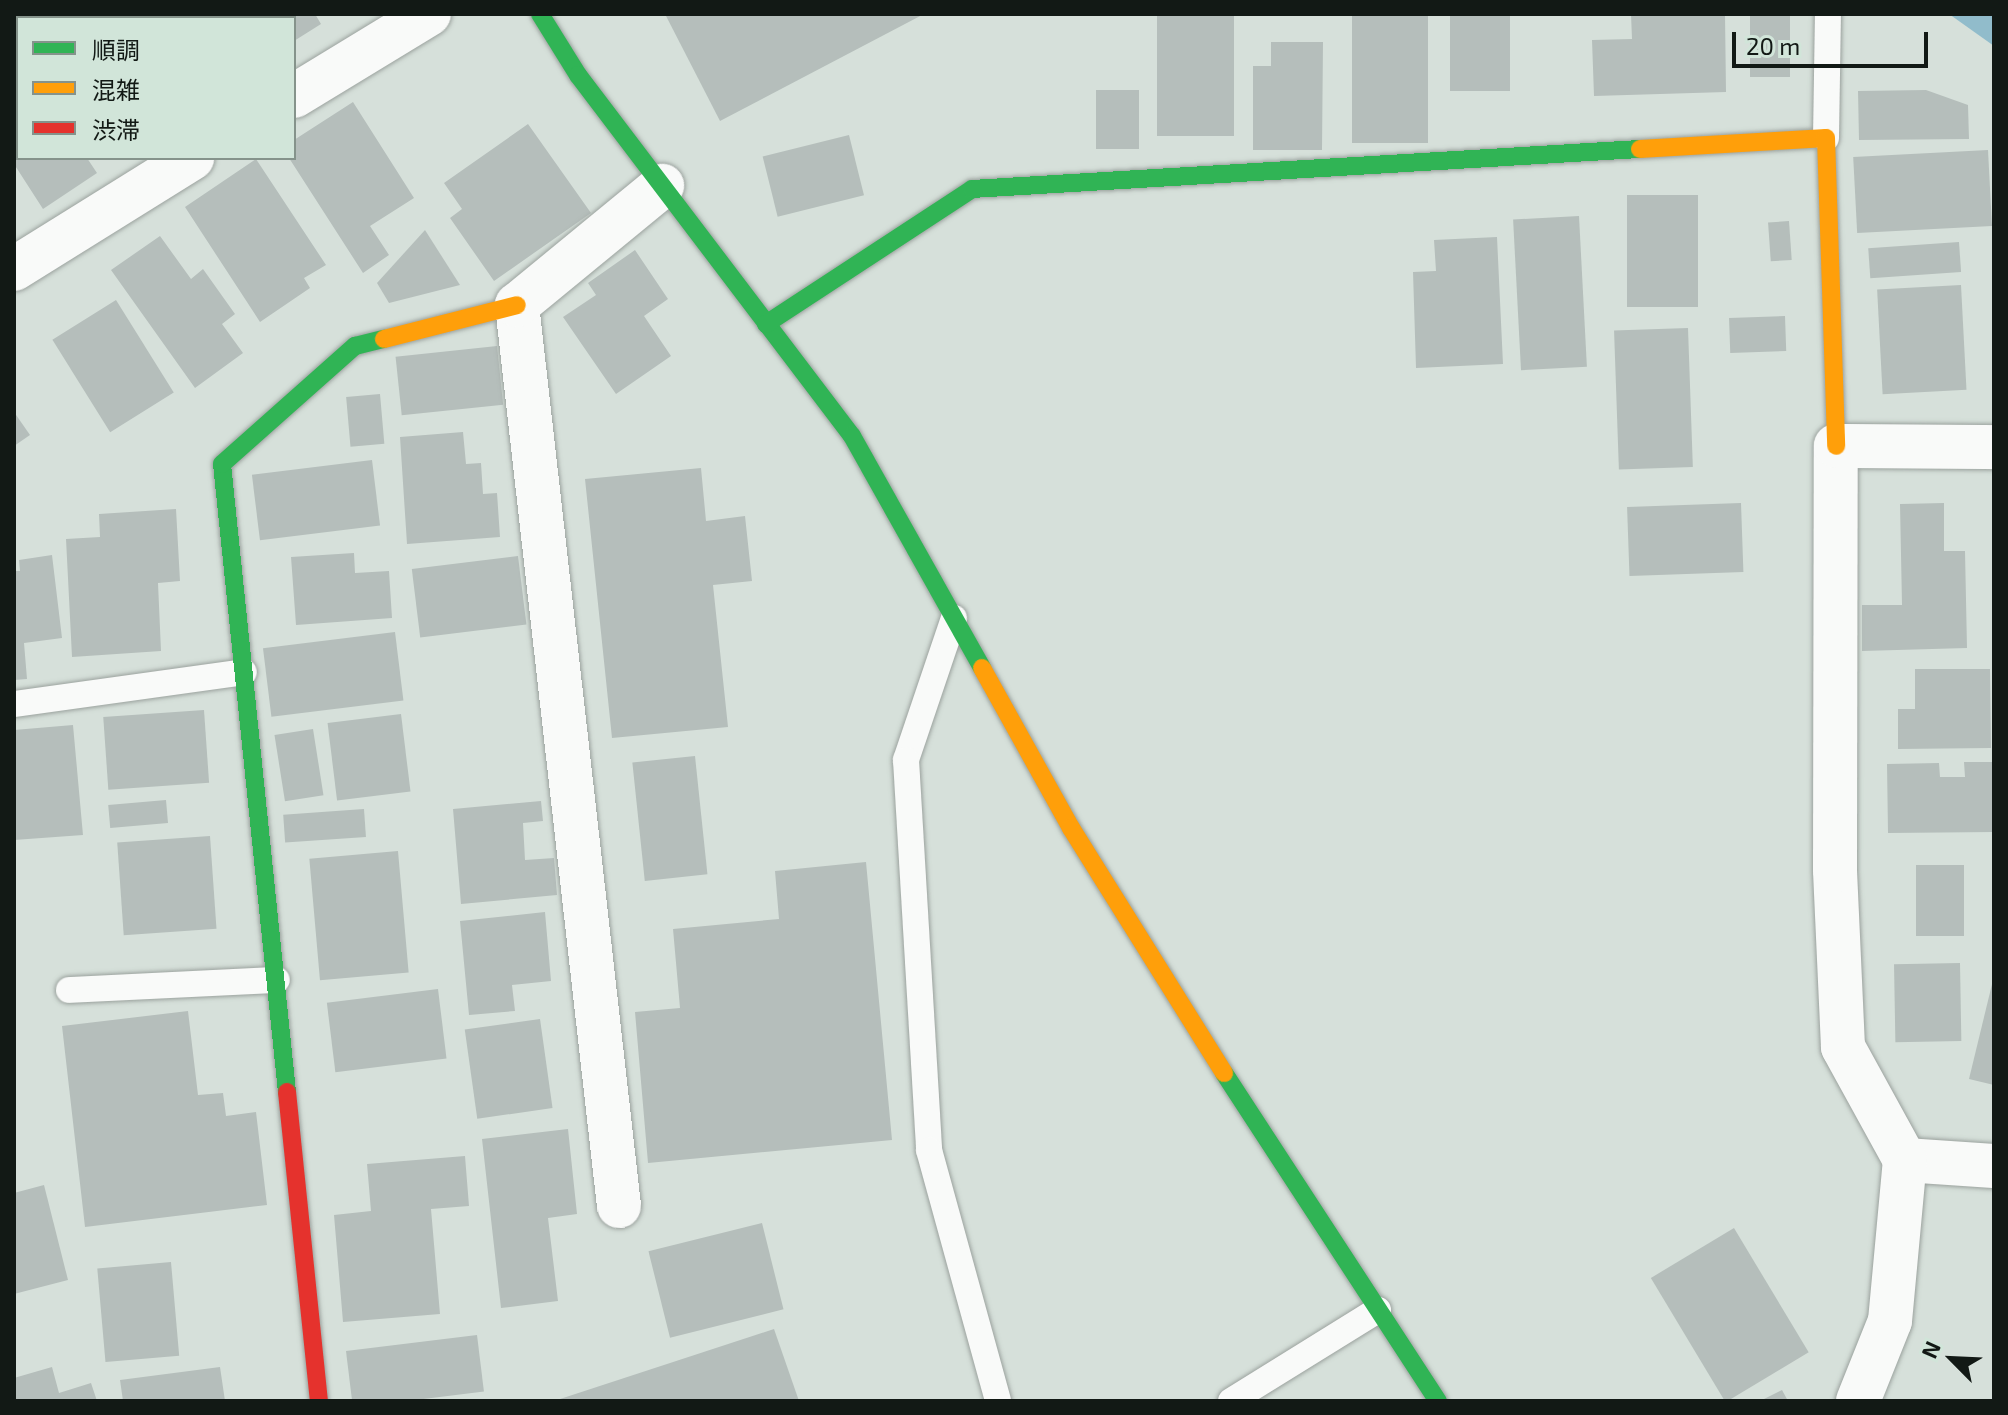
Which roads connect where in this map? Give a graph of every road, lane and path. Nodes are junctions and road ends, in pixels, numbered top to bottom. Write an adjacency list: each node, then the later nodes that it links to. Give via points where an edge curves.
1 (429, 14): 4 (street)
2 (540, 14): 7 (street, via 578,75)
3 (1828, 14): 5 (lane)
4 (296, 95)
5 (1826, 138): 10 (street, via 972,189); 11 (street)
6 (189, 160): 8 (street)
7 (662, 186): 9 (street); 10 (street)
8 (14, 269)
9 (517, 305): 14 (street, via 355,346 222,464); 20 (street)
10 (766, 324): 13 (street, via 852,436)
11 (1836, 446): 12 (street); 18 (street, via 1835,870 1843,1047)
12 (1994, 447)
13 (954, 618): 21 (street, via 1071,828); 23 (lane, via 906,760 929,1150)
14 (244, 672): 15 (lane); 16 (street)
15 (14, 704)
16 (277, 980): 17 (lane); 22 (street)
17 (69, 990)
18 (1905, 1160): 19 (street); 26 (street, via 1890,1321)
19 (1994, 1166)
20 (619, 1206)
21 (1378, 1310): 24 (lane); 25 (street)
22 (319, 1401)
23 (998, 1401)
24 (1231, 1401)
25 (1438, 1401)
26 (1858, 1401)

